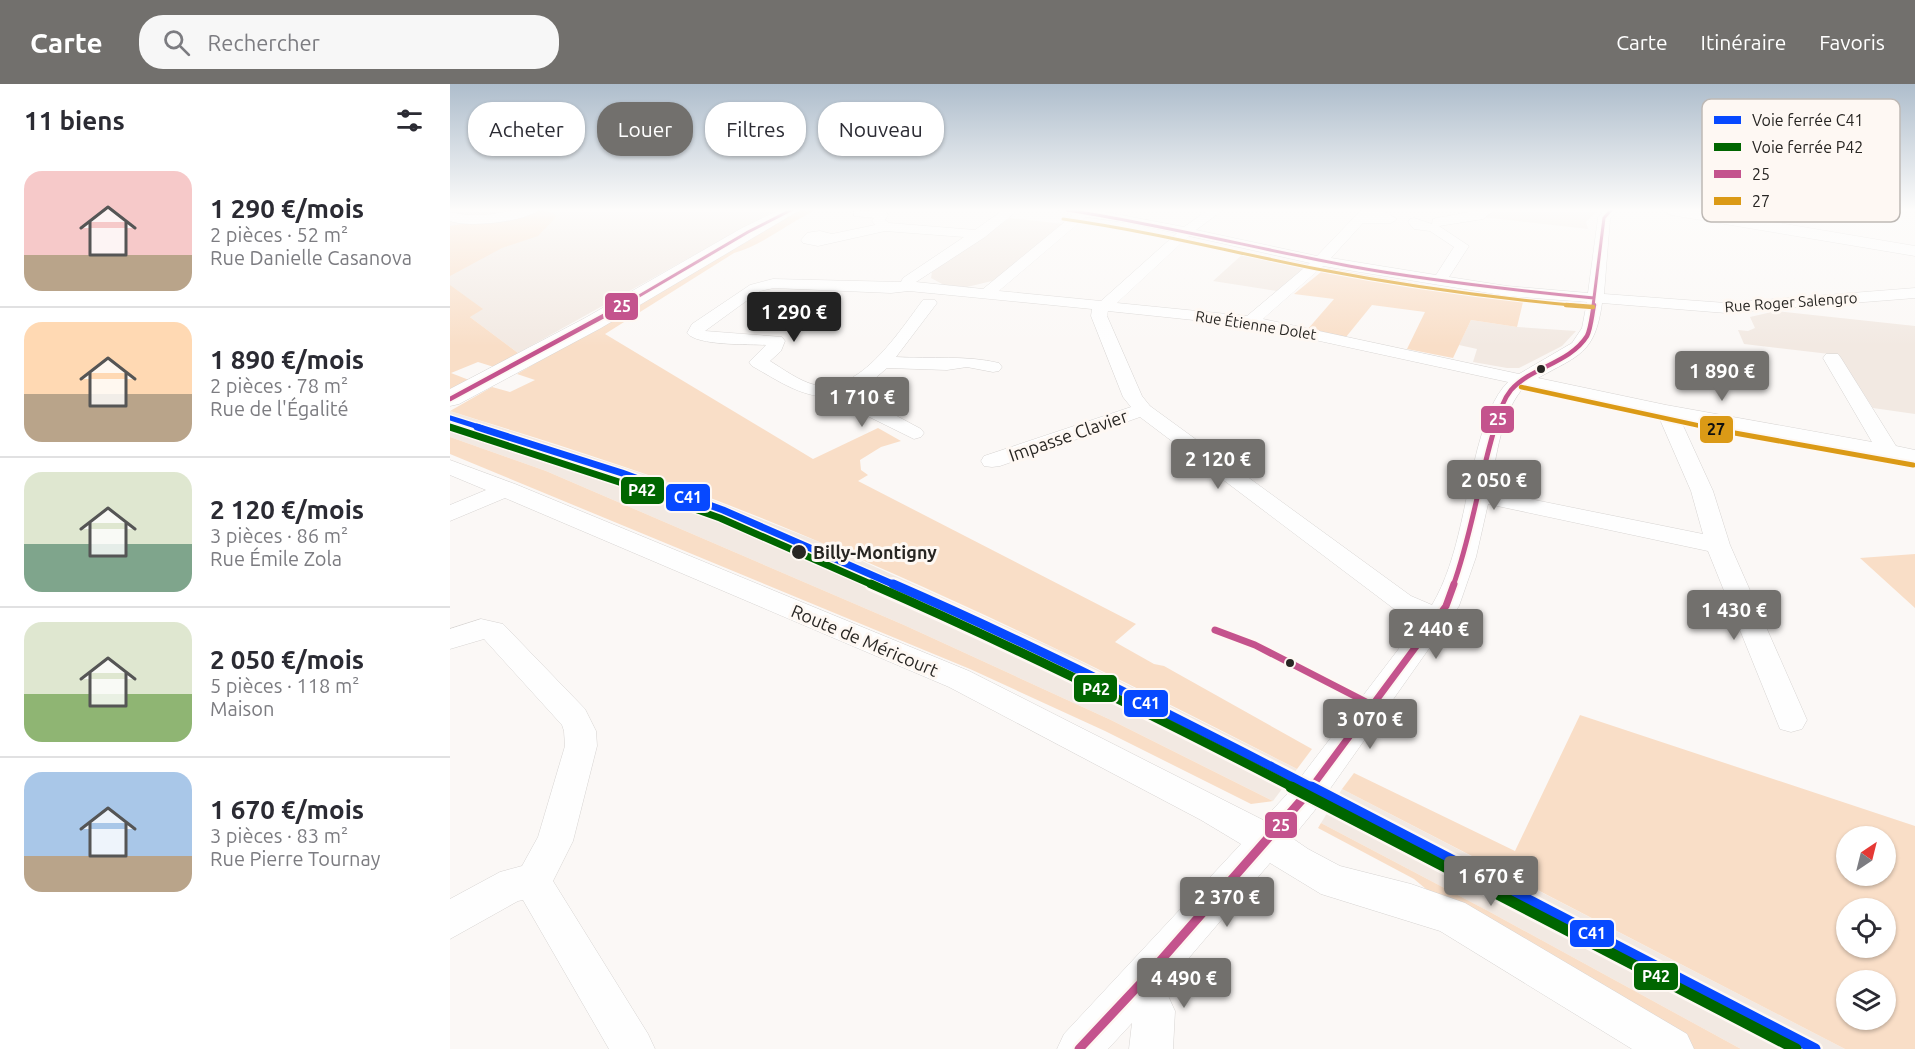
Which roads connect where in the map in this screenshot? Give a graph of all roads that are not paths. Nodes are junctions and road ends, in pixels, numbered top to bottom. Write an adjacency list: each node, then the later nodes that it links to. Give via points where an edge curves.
1 (709, 255): 24 (main road, via 593,323)
2 (948, 255): 11 (street, via 908,281)
3 (1033, 255): 14 (street)
4 (1162, 255): 17 (street)
5 (1294, 255): 9 (street, Rue Roger Salengro)
6 (1327, 255): 9 (street)
7 (1456, 255): 10 (street)
8 (1599, 255): 15 (street)
9 (1322, 261): 10 (street, Rue Roger Salengro); 18 (street)
10 (1440, 280): 15 (street, Rue Roger Salengro, via 1507,291)
11 (914, 287): 12 (street, Rue Étienne Dolet); 16 (street, via 915,293); 23 (street, Rue Étienne Dolet, via 773,283 755,288 694,333 776,341 775,347 758,362 814,392)
12 (963, 293): 14 (street, Rue Étienne Dolet); 16 (street)
13 (1915, 293): 15 (street, Rue Roger Salengro, via 1749,308)
14 (986, 294): 17 (street, Rue Étienne Dolet)
15 (1594, 298): 22 (street, via 1586,338)
16 (929, 303): 20 (street)
17 (1105, 306): 18 (street, Rue Étienne Dolet); 25 (street, via 1100,316 1133,397)
18 (1251, 321): 22 (street, Rue Étienne Dolet)
19 (1832, 358): 28 (street)
20 (883, 362): 21 (street, via 967,362); 23 (street, via 861,382)
21 (993, 367)
22 (1523, 378): 26 (street, Rue Étienne Dolet); 33 (street, via 1504,401)
23 (841, 390): 27 (street, via 846,398)
24 (450, 399)
25 (1143, 410): 30 (street, Impasse Clavier); 36 (street, via 1402,602)
26 (1666, 411): 28 (street, Rue Étienne Dolet); 35 (street, via 1702,491)
27 (914, 433)
28 (1889, 452): 29 (street, Rue Étienne Dolet)
29 (1915, 456)
30 (992, 461)
31 (450, 467): 32 (street, Route de Méricourt)
32 (507, 489): 34 (street); 39 (street, Route de Méricourt, via 959,679)
33 (1477, 495): 35 (street); 36 (street, via 1457,583)
34 (450, 514)
35 (1718, 545): 38 (street)
36 (1437, 618): 39 (street, via 1329,767)
37 (450, 639): 40 (street, via 481,629 493,631 574,718 580,730 581,746 555,841)
38 (1791, 720)
39 (1267, 840): 42 (street); 46 (street, Route de Méricourt, via 1334,882 1451,916)
40 (533, 882): 41 (street, via 513,884); 43 (street)
41 (450, 920)
42 (1140, 984): 44 (street); 45 (street, via 1154,1011)
43 (628, 1047)
44 (1079, 1049)
45 (1151, 1049)
46 (1672, 1049)

